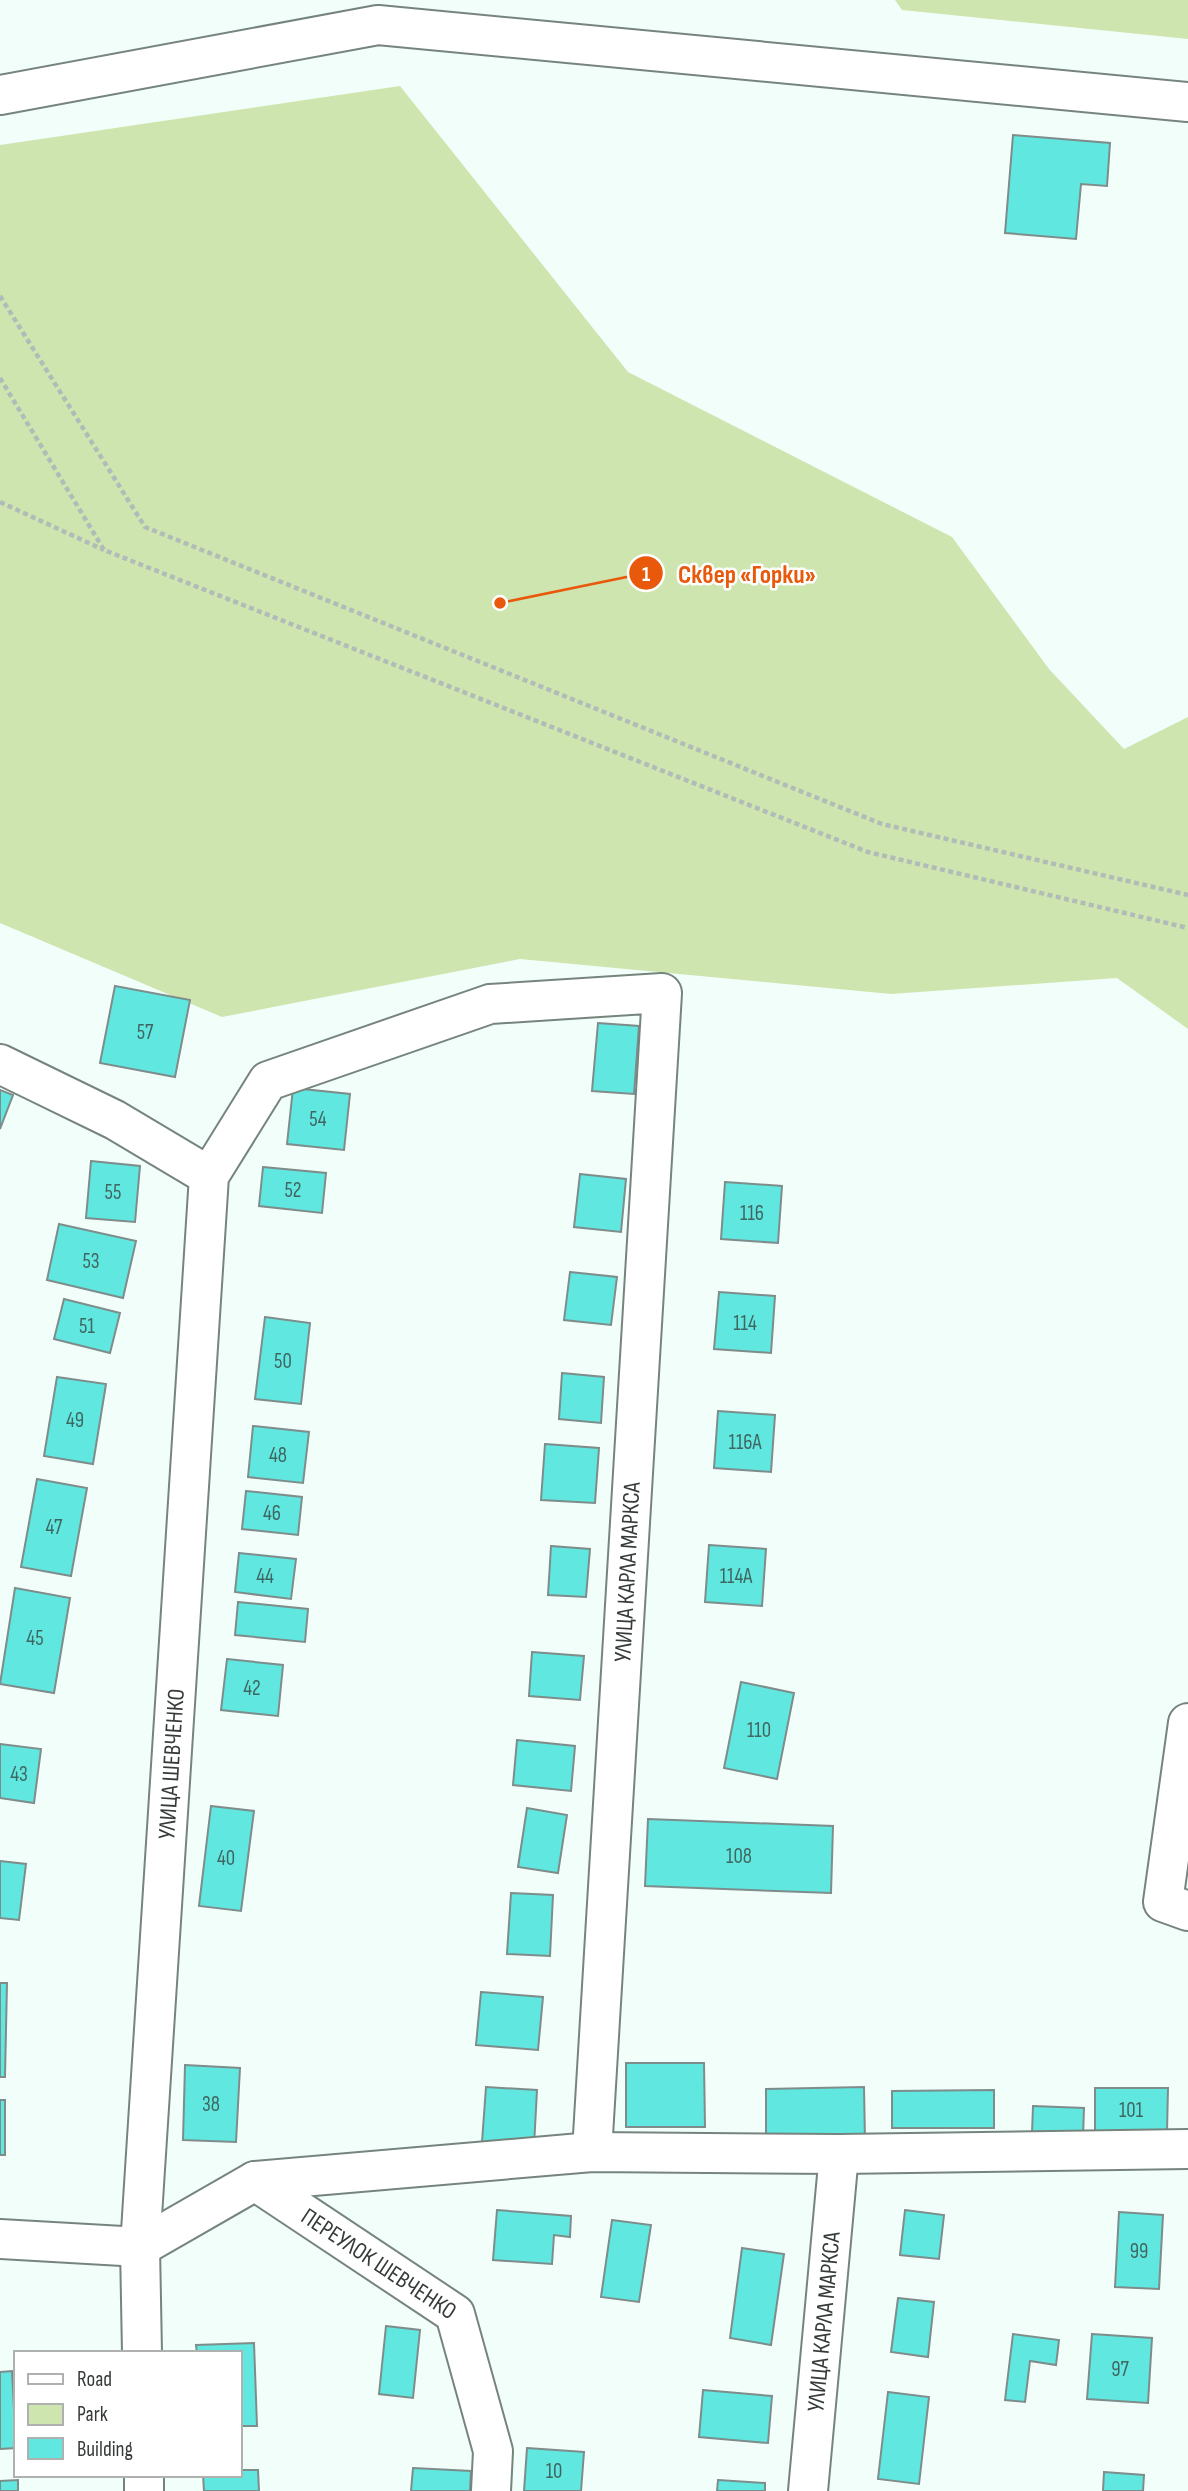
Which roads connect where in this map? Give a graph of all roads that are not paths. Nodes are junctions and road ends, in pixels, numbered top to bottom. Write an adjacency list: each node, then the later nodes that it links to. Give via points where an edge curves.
1 (0, 95): 2 (street, via 378,24)
2 (1188, 102)
3 (0, 1064): 4 (street, via 115,1120)
4 (209, 1176): 8 (street, УЛИЦА КАРЛА МАРКСА, via 268,1081 491,1004 662,993); 12 (street, УЛИЦА ШЕВЧЕНКО)
5 (1188, 1723): 6 (street, via 1163,1902)
6 (1188, 1911)
7 (1188, 2149): 9 (street)
8 (592, 2152): 9 (street); 10 (street)
9 (839, 2154): 15 (street, УЛИЦА КАРЛА МАРКСА)
10 (255, 2181): 12 (street); 14 (street, ПЕРЕУЛОК ШЕВЧЕНКО, via 455,2314 493,2451)
11 (0, 2239): 12 (street)
12 (140, 2247): 13 (street, УЛИЦА ШЕВЧЕНКО)
13 (142, 2351)
14 (491, 2491)
15 (808, 2491)

